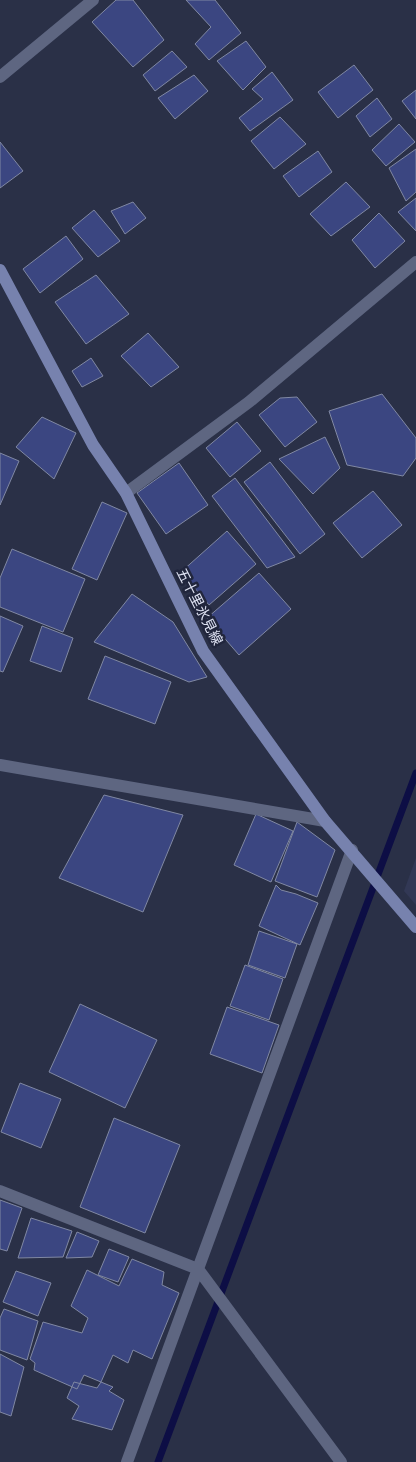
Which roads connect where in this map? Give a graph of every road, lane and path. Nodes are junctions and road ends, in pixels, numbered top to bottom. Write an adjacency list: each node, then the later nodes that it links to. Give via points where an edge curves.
1 (93, 0): 2 (street)
2 (0, 77)
3 (416, 262): 5 (street, via 249,402)
4 (0, 270): 5 (main road, 五十里氷見線, via 93,445)
5 (126, 493): 7 (main road, 五十里氷見線, via 203,651)
6 (0, 765): 7 (street)
7 (325, 821): 8 (main road, 五十里氷見線)
8 (352, 850): 9 (main road, 五十里氷見線); 11 (street)
9 (416, 926)
10 (0, 1191): 11 (street)
11 (198, 1268): 12 (street); 13 (street)
12 (128, 1462)
13 (341, 1462)

